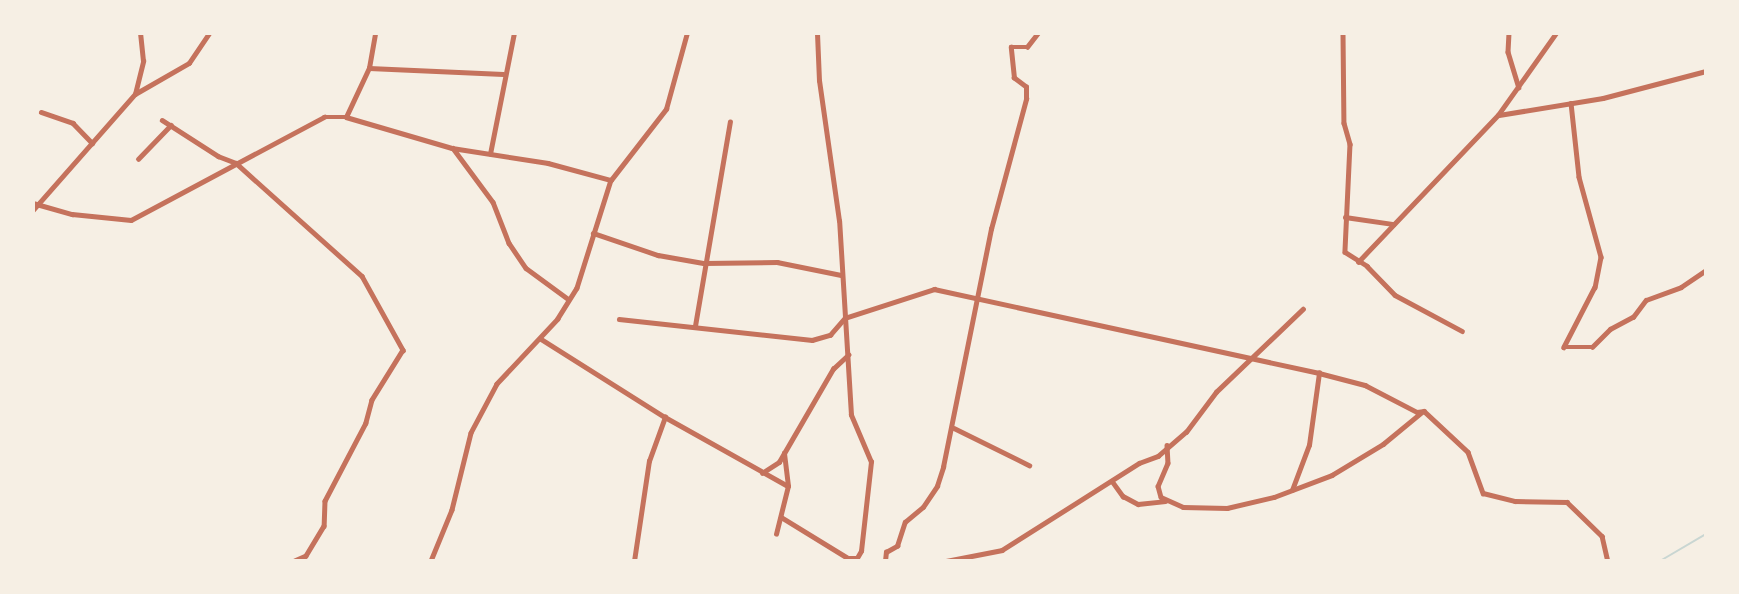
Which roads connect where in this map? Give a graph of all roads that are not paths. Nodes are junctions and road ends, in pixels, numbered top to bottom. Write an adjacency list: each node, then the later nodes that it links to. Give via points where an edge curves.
1 (140, 33): 15 (street, via 143,61)
2 (209, 33): 15 (street, via 188,63)
3 (375, 33): 11 (street)
4 (514, 33): 13 (street)
5 (687, 33): 28 (street, via 666,109)
6 (817, 33): 37 (street, via 818,80 836,186)
7 (1038, 33): 38 (street, via 1027,47 1011,47 1014,78 1026,88 1026,99 991,229)
8 (1343, 33): 31 (street, via 1345,128 1350,144)
9 (1509, 33): 14 (street, via 1508,52)
10 (1556, 33): 14 (street)
11 (369, 68): 13 (street); 19 (street)
12 (1706, 71): 16 (street)
13 (503, 74): 25 (street)
14 (1520, 88): 18 (street)
15 (135, 94): 23 (street)
16 (1571, 103): 18 (street); 36 (street, via 1579,177 1601,257 1595,287 1564,347 1592,347 1610,329 1633,317 1646,300 1681,287)
17 (41, 112): 23 (street, via 72,123)
18 (1498, 115): 32 (street)
19 (346, 117): 24 (street); 27 (street, via 324,117)
20 (162, 120): 22 (street)
21 (730, 122): 35 (street)
22 (171, 125): 26 (street); 27 (street)
23 (92, 143): 29 (street)
24 (452, 148): 25 (street); 39 (street, via 493,202 509,243 526,268)
25 (490, 154): 28 (street)
26 (138, 159)
27 (236, 163): 29 (street, via 131,220 72,214); 62 (street, via 362,276 403,349 372,400 366,423 325,501 324,526 306,556)
28 (611, 180): 33 (street)
29 (35, 203): 30 (street)
30 (33, 210)
31 (1345, 217): 32 (street); 34 (street, via 1345,252)
32 (1394, 224): 34 (street)
33 (593, 233): 35 (street, via 659,255); 39 (street, via 577,288)
34 (1358, 262): 44 (street, via 1395,295)
35 (704, 263): 37 (street, via 776,262); 43 (street)
36 (1706, 270)
37 (841, 275): 41 (street)
38 (981, 297): 41 (street, via 921,291 864,315); 47 (street); 51 (street)
39 (568, 299): 45 (street)
40 (1303, 309): 47 (street)
41 (845, 318): 43 (street, via 830,335 813,340); 46 (street)
42 (619, 319): 43 (street, via 640,325)
43 (695, 326)
44 (1462, 331)
45 (541, 339): 50 (street); 63 (street, via 497,384 471,433 452,510)
46 (848, 355): 53 (street, via 833,369); 60 (street, via 851,415 871,462 858,558 848,558)
47 (1254, 357): 48 (street); 52 (street, via 1216,392 1186,432)
48 (1319, 373): 49 (street, via 1365,385); 58 (street, via 1306,457)
49 (1424, 411): 58 (street, via 1332,475); 67 (street, via 1468,452 1483,493 1515,501 1567,502 1602,536)
50 (665, 417): 55 (street); 64 (street, via 649,461)
51 (954, 428): 54 (street); 65 (street, via 937,486 905,522 897,546 886,552)
52 (1167, 444): 56 (street, via 1158,456); 59 (street, via 1168,463 1157,489)
53 (784, 449): 55 (street, via 779,462); 57 (street)
54 (1029, 465)
55 (762, 473): 57 (street)
56 (1112, 481): 59 (street, via 1123,496 1138,504); 66 (street, via 1002,550)
57 (788, 486): 60 (street)
58 (1291, 491): 59 (street, via 1227,508 1195,509)
59 (1166, 501)
60 (781, 517): 61 (street)
61 (775, 534)
62 (295, 561)
63 (431, 561)
64 (634, 561)
65 (885, 561)
66 (946, 561)
67 (1608, 561)

